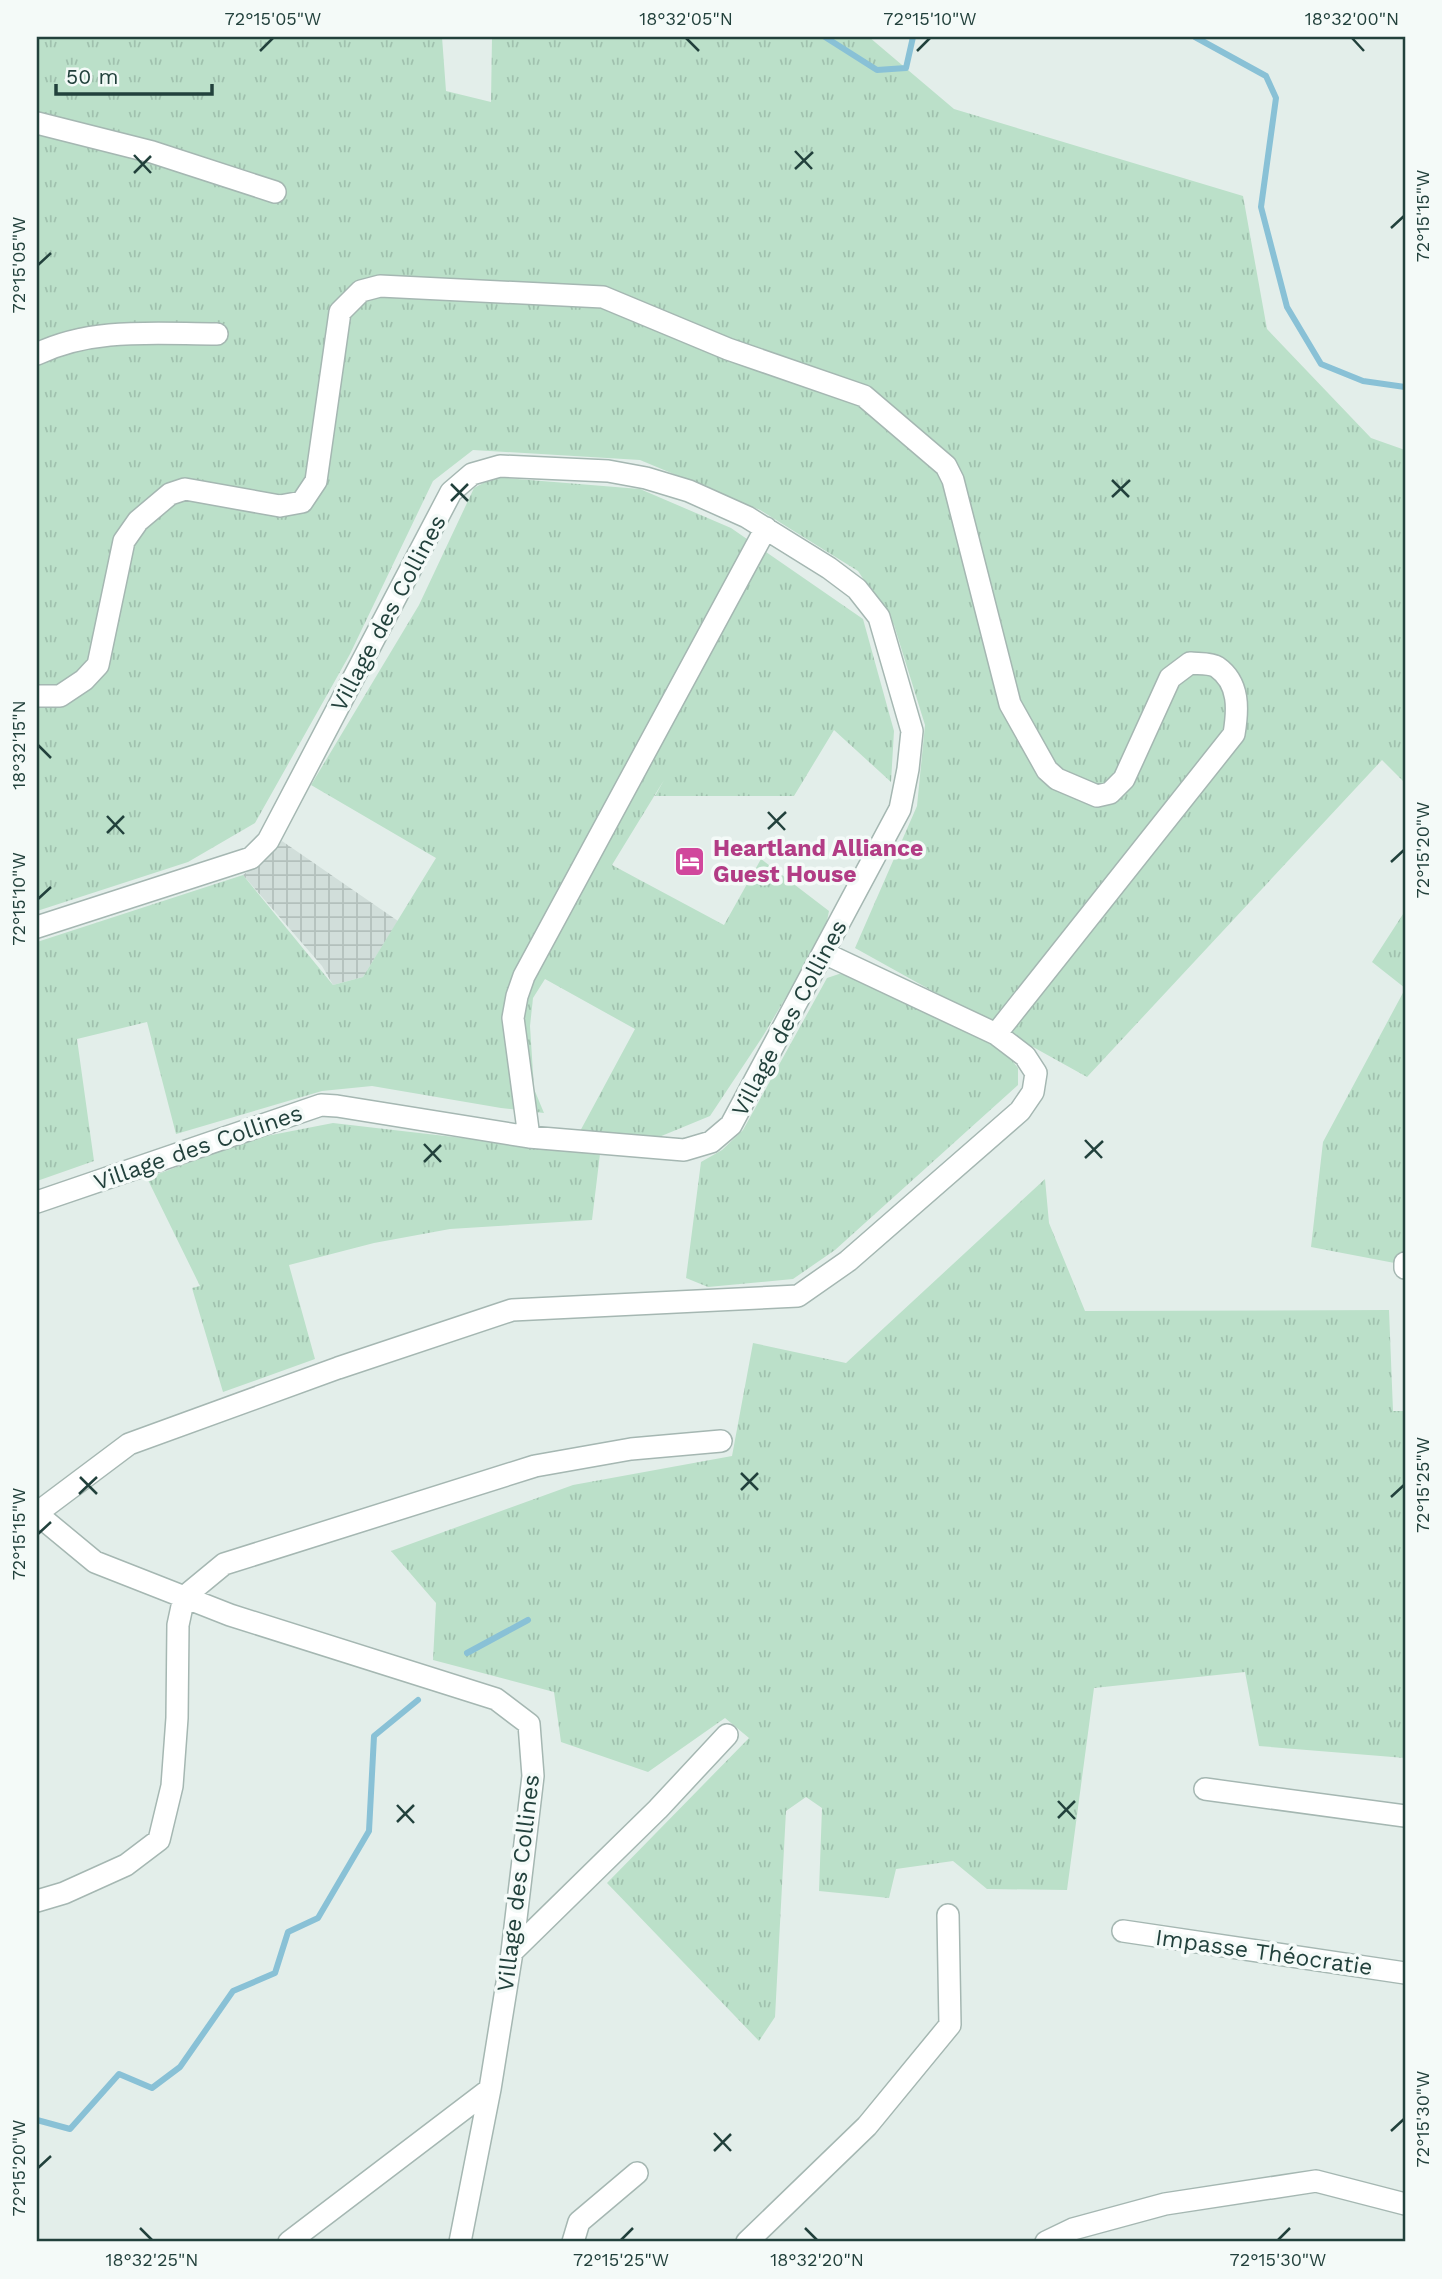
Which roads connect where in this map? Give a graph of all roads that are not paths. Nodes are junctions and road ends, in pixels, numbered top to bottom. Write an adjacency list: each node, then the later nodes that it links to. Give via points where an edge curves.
1 (37, 123): 2 (street, via 152,152)
2 (275, 192)
3 (217, 334): 4 (street, via 99,334)
4 (37, 354)
5 (766, 528): 7 (street, Village des Collines, via 689,491 608,471 500,466 472,474 451,492 268,841 251,858); 8 (street, Village des Collines, via 857,589 879,617 912,731 900,809); 10 (street, via 524,976 513,1018)
6 (37, 696): 9 (street, via 60,696 84,680 97,664 124,541 138,521 170,494 185,489 280,506 302,502 316,481 340,312 361,292 380,286 603,297 728,349 864,396 946,466 1010,704 1047,771 1057,779 1097,796 1110,793 1124,779 1170,678 1190,663 1216,666 1232,683 1238,708 1234,734)
7 (37, 927)
8 (824, 953): 9 (street); 10 (street, Village des Collines, via 732,1125 712,1142 684,1150)
9 (996, 1034): 13 (street, via 1025,1056 1036,1073 1033,1092 1020,1111 848,1261 797,1296 512,1310 129,1444)
10 (529, 1137): 11 (street, Village des Collines, via 321,1105)
11 (37, 1202)
12 (721, 1441): 14 (street, via 631,1449 535,1466 224,1564)
13 (37, 1513): 14 (street, Village des Collines, via 94,1562)
14 (184, 1597): 18 (street, via 178,1625 172,1786 159,1840 126,1865); 21 (street, Village des Collines, via 496,1699 528,1724 533,1776)
15 (727, 1735): 21 (street, via 658,1810)
16 (1205, 1789): 17 (street)
17 (1405, 1816)
18 (37, 1901)
19 (948, 1915): 29 (street, via 950,2025 867,2126)
20 (1123, 1931): 22 (street, Impasse Théocratie)
21 (512, 1952): 23 (street, Village des Collines)
22 (1405, 1973)
23 (489, 2089): 26 (street); 27 (street, Village des Collines)
24 (638, 2173): 28 (street, via 579,2222)
25 (1405, 2204): 30 (street, via 1316,2181 1165,2204 1073,2229)
26 (289, 2242)
27 (460, 2242)
28 (573, 2242)
29 (747, 2242)
30 (1046, 2242)

